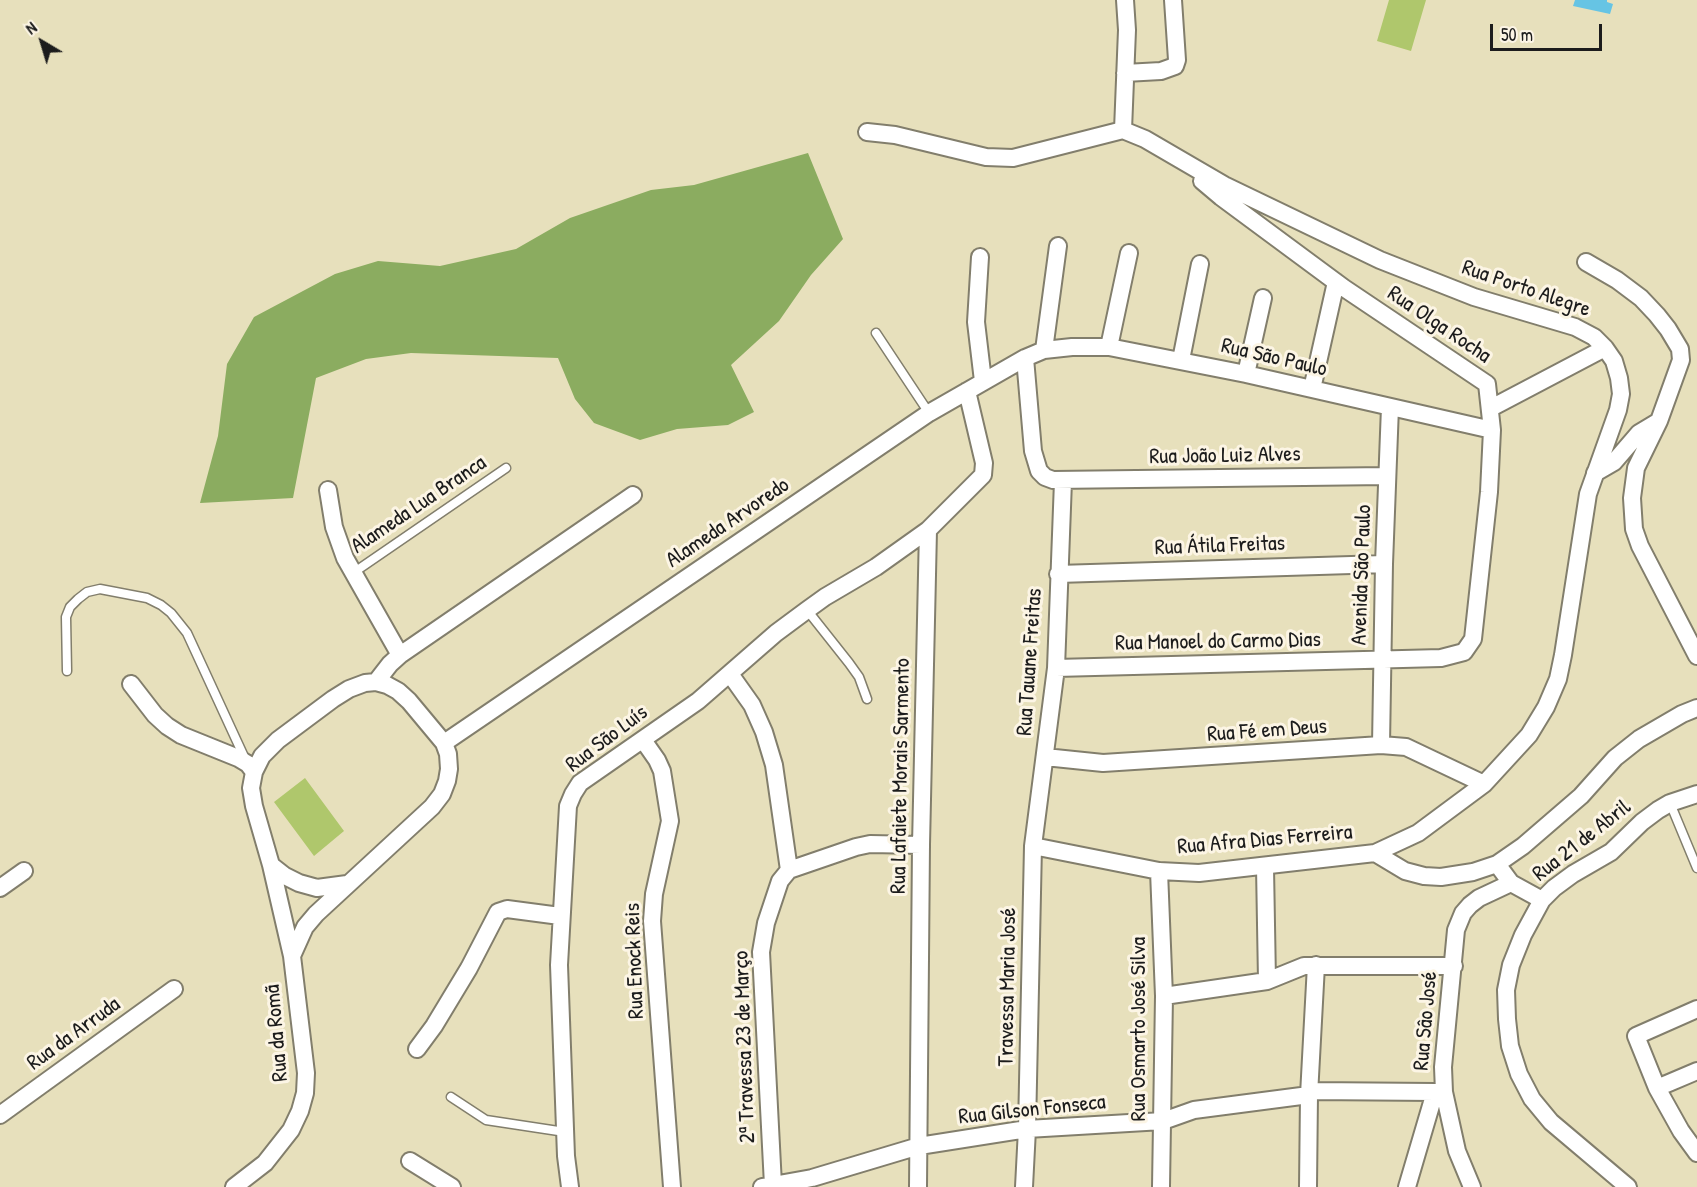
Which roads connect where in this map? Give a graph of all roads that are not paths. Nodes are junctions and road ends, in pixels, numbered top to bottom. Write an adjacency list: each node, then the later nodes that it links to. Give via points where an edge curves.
1 (1125, 0): 3 (street)
2 (1173, 0): 3 (street, via 1175,66 1161,71)
3 (1125, 73): 4 (street)
4 (1123, 130): 5 (street, via 1013,158 986,157); 6 (street, Rua Porto Alegre)
5 (867, 132)
6 (1170, 153): 12 (street, Rua Olga Rocha, via 1221,197); 16 (street, Rua Porto Alegre, via 1224,185 1380,260 1474,297 1575,327)
7 (1058, 246): 17 (street)
8 (1129, 253): 15 (street)
9 (980, 257): 21 (street, via 976,315)
10 (1586, 262): 27 (street, via 1641,298 1668,328 1680,349 1682,360)
11 (1200, 264): 19 (street)
12 (1336, 282): 22 (street); 25 (street, Rua Olga Rocha, via 1481,378 1487,384)
13 (1263, 298): 20 (street)
14 (876, 333): 26 (lane)
15 (1109, 347): 17 (street, Rua São Paulo); 19 (street, Rua São Paulo)
16 (1605, 348): 25 (street); 30 (street, Rua Porto Alegre, via 1614,361 1621,394)
17 (1044, 350): 18 (street, Alameda Arvoredo)
18 (1025, 357): 21 (street, Alameda Arvoredo); 32 (street, via 1036,464 1045,477)
19 (1181, 360): 20 (street, Rua São Paulo)
20 (1246, 374): 22 (street, Rua São Paulo)
21 (983, 381): 23 (street, Alameda Arvoredo)
22 (1312, 389): 24 (street, Rua São Paulo)
23 (967, 391): 26 (street, Alameda Arvoredo); 35 (street, via 984,463 983,475)
24 (1390, 407): 28 (street, Rua São Paulo); 31 (street, Avenida São Paulo)
25 (1491, 408): 28 (street, Rua Olga Rocha)
26 (929, 413): 51 (street, Alameda Arvoredo)
27 (1659, 421): 30 (street, via 1639,433 1614,462); 41 (street, via 1636,468 1632,498 1634,529)
28 (1492, 430): 42 (street, Rua Olga Rocha, via 1473,639 1464,652 1441,658)
29 (506, 468): 37 (lane, Alameda Lua Branca)
30 (1595, 473): 55 (street, Rua Porto Alegre, via 1588,494 1558,680 1528,735)
31 (1387, 476): 32 (street, Rua João Luiz Alves); 36 (street, Avenida São Paulo)
32 (1063, 481): 38 (street, Rua Tauane Freitas)
33 (328, 490): 37 (street, via 334,527)
34 (633, 495): 40 (street)
35 (928, 530): 39 (street, Rua São Luís); 58 (street, Rua Lafaiete Morais Sarmento)
36 (1384, 564): 38 (street, Rua Átila Freitas); 42 (street, Avenida São Paulo)
37 (352, 573): 40 (street)
38 (1058, 574): 43 (street, Rua Tauane Freitas)
39 (807, 610): 45 (street, Rua São Luís); 48 (lane, via 859,677)
40 (400, 655): 46 (street)
41 (1697, 656)
42 (1382, 660): 43 (street, Rua Manoel do Carmo Dias); 52 (street, Avenida São Paulo)
43 (1056, 668): 53 (street, Rua Tauane Freitas)
44 (67, 671): 54 (lane, via 66,616 87,592 100,589 147,598 161,605 187,633)
45 (730, 674): 50 (street, Rua São Luís); 65 (street, via 752,705 774,765)
46 (376, 682): 51 (street, via 398,691); 54 (street, via 364,683 333,699 278,740)
47 (131, 684): 54 (street, via 167,726 238,758)
48 (867, 699)
49 (1697, 708): 61 (street, Rua Afra Dias Ferreira, via 1639,739 1536,836)
50 (643, 740): 72 (street, Rua São Luís, via 580,783 573,794 568,806); 98 (street, Rua Enock Reis, via 662,771 670,821 651,921)
51 (444, 743): 69 (street, via 449,769 442,794)
52 (1381, 745): 53 (street, Rua Fé em Deus, via 1103,763); 55 (street, Rua Fé em Deus, via 1406,747)
53 (1045, 757): 59 (street, Rua Tauane Freitas)
54 (251, 768): 62 (street, via 254,806)
55 (1484, 784): 60 (street, Rua Porto Alegre, via 1418,833)
56 (1697, 794): 57 (street, Rua 21 de Abril)
57 (1670, 803): 64 (lane); 71 (street, Rua 21 de Abril, via 1642,822 1611,852 1573,874)
58 (921, 845): 65 (street, via 870,844); 90 (street, Rua Lafaiete Morais Sarmento)
59 (1033, 846): 67 (street, Rua Afra Dias Ferreira); 88 (street, Travessa Maria José)
60 (1375, 853): 61 (street, Rua Afra Dias Ferreira, via 1405,871 1424,876 1465,874); 63 (street, Rua Afra Dias Ferreira)
61 (1497, 864): 68 (street)
62 (271, 865): 69 (street, via 285,876 317,888); 73 (street, Rua da Romã)
63 (1265, 867): 67 (street, Rua Afra Dias Ferreira, via 1199,873); 76 (street)
64 (1697, 868)
65 (789, 870): 94 (street, 2ª Travessa 23 de Março, via 777,888 761,952)
66 (24, 871): 70 (street)
67 (1159, 871): 78 (street, Rua Osmarto José Silva)
68 (1511, 883): 71 (street); 75 (street, Rua Sâo José, via 1479,898 1462,913 1456,930)
69 (348, 884): 73 (street, via 305,927)
70 (0, 888)
71 (1542, 900): 105 (street, Rua 21 de Abril, via 1511,965 1506,990 1510,1046 1532,1099 1551,1122)
72 (560, 916): 80 (street, via 507,909 498,912 469,968); 89 (street, Rua São Luís)
73 (292, 956): 95 (street, Rua da Romã, via 305,1093 279,1148)
74 (1316, 965): 75 (street); 76 (street); 84 (street)
75 (1454, 966): 83 (street, Rua Sâo José)
76 (1268, 981): 78 (street)
77 (174, 989): 86 (street, Rua da Arruda)
78 (1164, 996): 87 (street, Rua Osmarto José Silva)
79 (1697, 1010): 82 (street, via 1636,1036)
80 (417, 1049)
81 (1697, 1071): 82 (street)
82 (1657, 1088): 91 (street)
83 (1440, 1092): 84 (street, Rua Gilson Fonseca); 103 (street); 104 (street, Rua Sâo José, via 1456,1150)
84 (1310, 1093): 87 (street, Rua Gilson Fonseca, via 1208,1107); 102 (street)
85 (451, 1097): 89 (lane, via 486,1120)
86 (0, 1115)
87 (1163, 1121): 88 (street, Rua Gilson Fonseca); 101 (street, Rua Osmarto José Silva)
88 (1028, 1129): 90 (street, Rua Gilson Fonseca); 100 (street, Travessa Maria José)
89 (566, 1132): 97 (street, Rua São Luís)
90 (919, 1146): 93 (street, Rua Gilson Fonseca); 99 (street, Rua Lafaiete Morais Sarmento)
91 (1697, 1153)
92 (410, 1161): 96 (street)
93 (813, 1183): 94 (street, Rua Gilson Fonseca)
94 (768, 1186)
95 (234, 1187)
96 (452, 1187)
97 (570, 1187)
98 (672, 1187)
99 (918, 1187)
100 (1024, 1187)
101 (1161, 1187)
102 (1308, 1187)
103 (1407, 1187)
104 (1472, 1187)
105 (1628, 1187)

